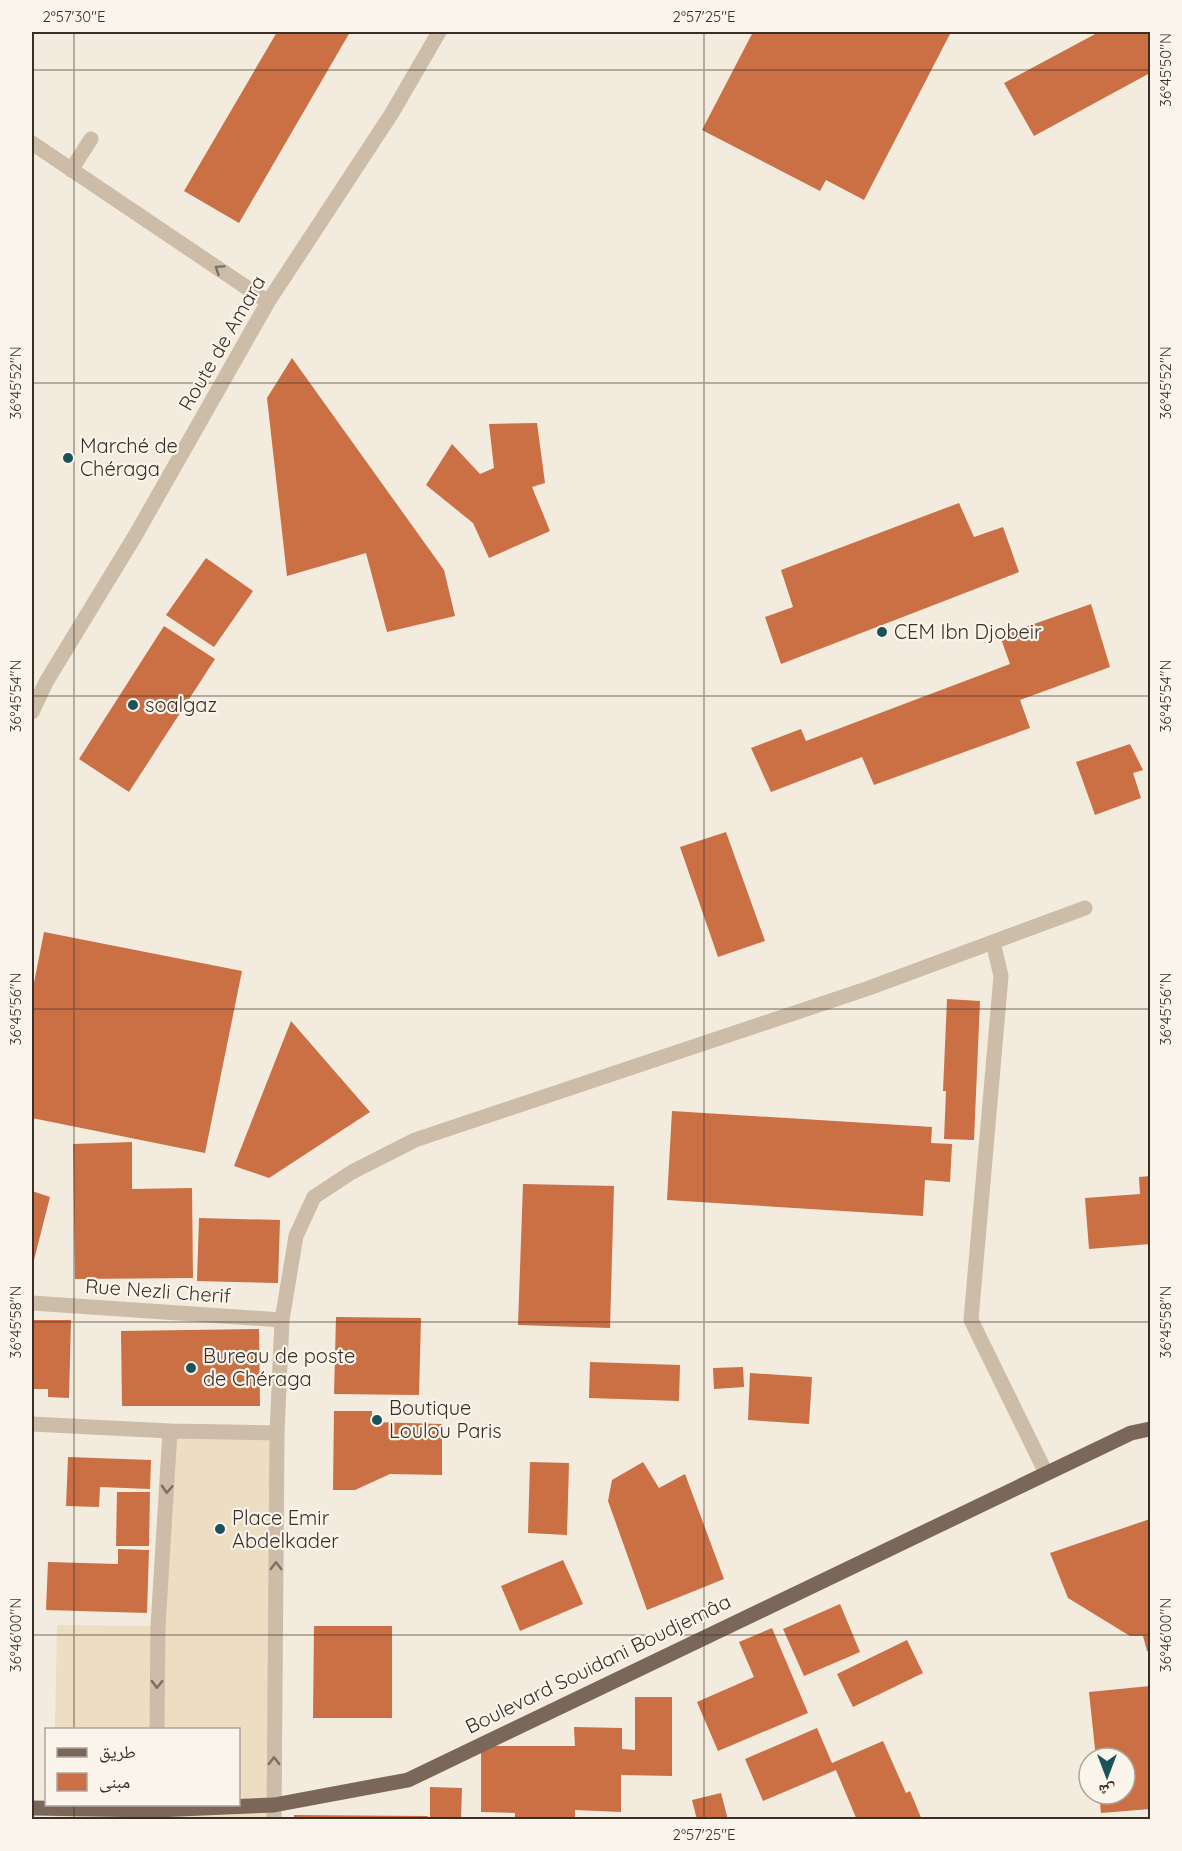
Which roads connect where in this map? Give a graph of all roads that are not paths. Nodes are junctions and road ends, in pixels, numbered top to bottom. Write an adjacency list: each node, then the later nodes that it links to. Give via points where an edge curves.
1 (439, 32): 5 (street, Route de Amara, via 392,113)
2 (91, 139): 4 (street)
3 (32, 143): 4 (street)
4 (71, 170): 5 (street, one-way to 4)
5 (268, 302): 6 (street, Route de Amara)
6 (32, 712)
7 (1085, 908): 8 (street)
8 (993, 942): 10 (street, via 869,988 415,1140 352,1172 314,1197 305,1216 296,1236); 15 (street, via 1001,976 971,1320)
9 (32, 1303): 10 (street, Rue Nezli Cherif)
10 (282, 1320): 14 (street)
11 (32, 1424): 13 (street)
12 (1150, 1429): 15 (main road, Boulevard Souidani Boudjemâa, via 1131,1432)
13 (170, 1431): 14 (street); 16 (street, one-way to 16, via 158,1626)
14 (277, 1432): 19 (street, one-way to 14)
15 (1046, 1473): 19 (main road, Boulevard Souidani Boudjemâa, via 408,1780)
16 (157, 1728)
17 (32, 1808): 18 (main road, Boulevard Souidani Boudjemâa)
18 (156, 1811): 19 (main road, Boulevard Souidani Boudjemâa)
19 (274, 1812)

